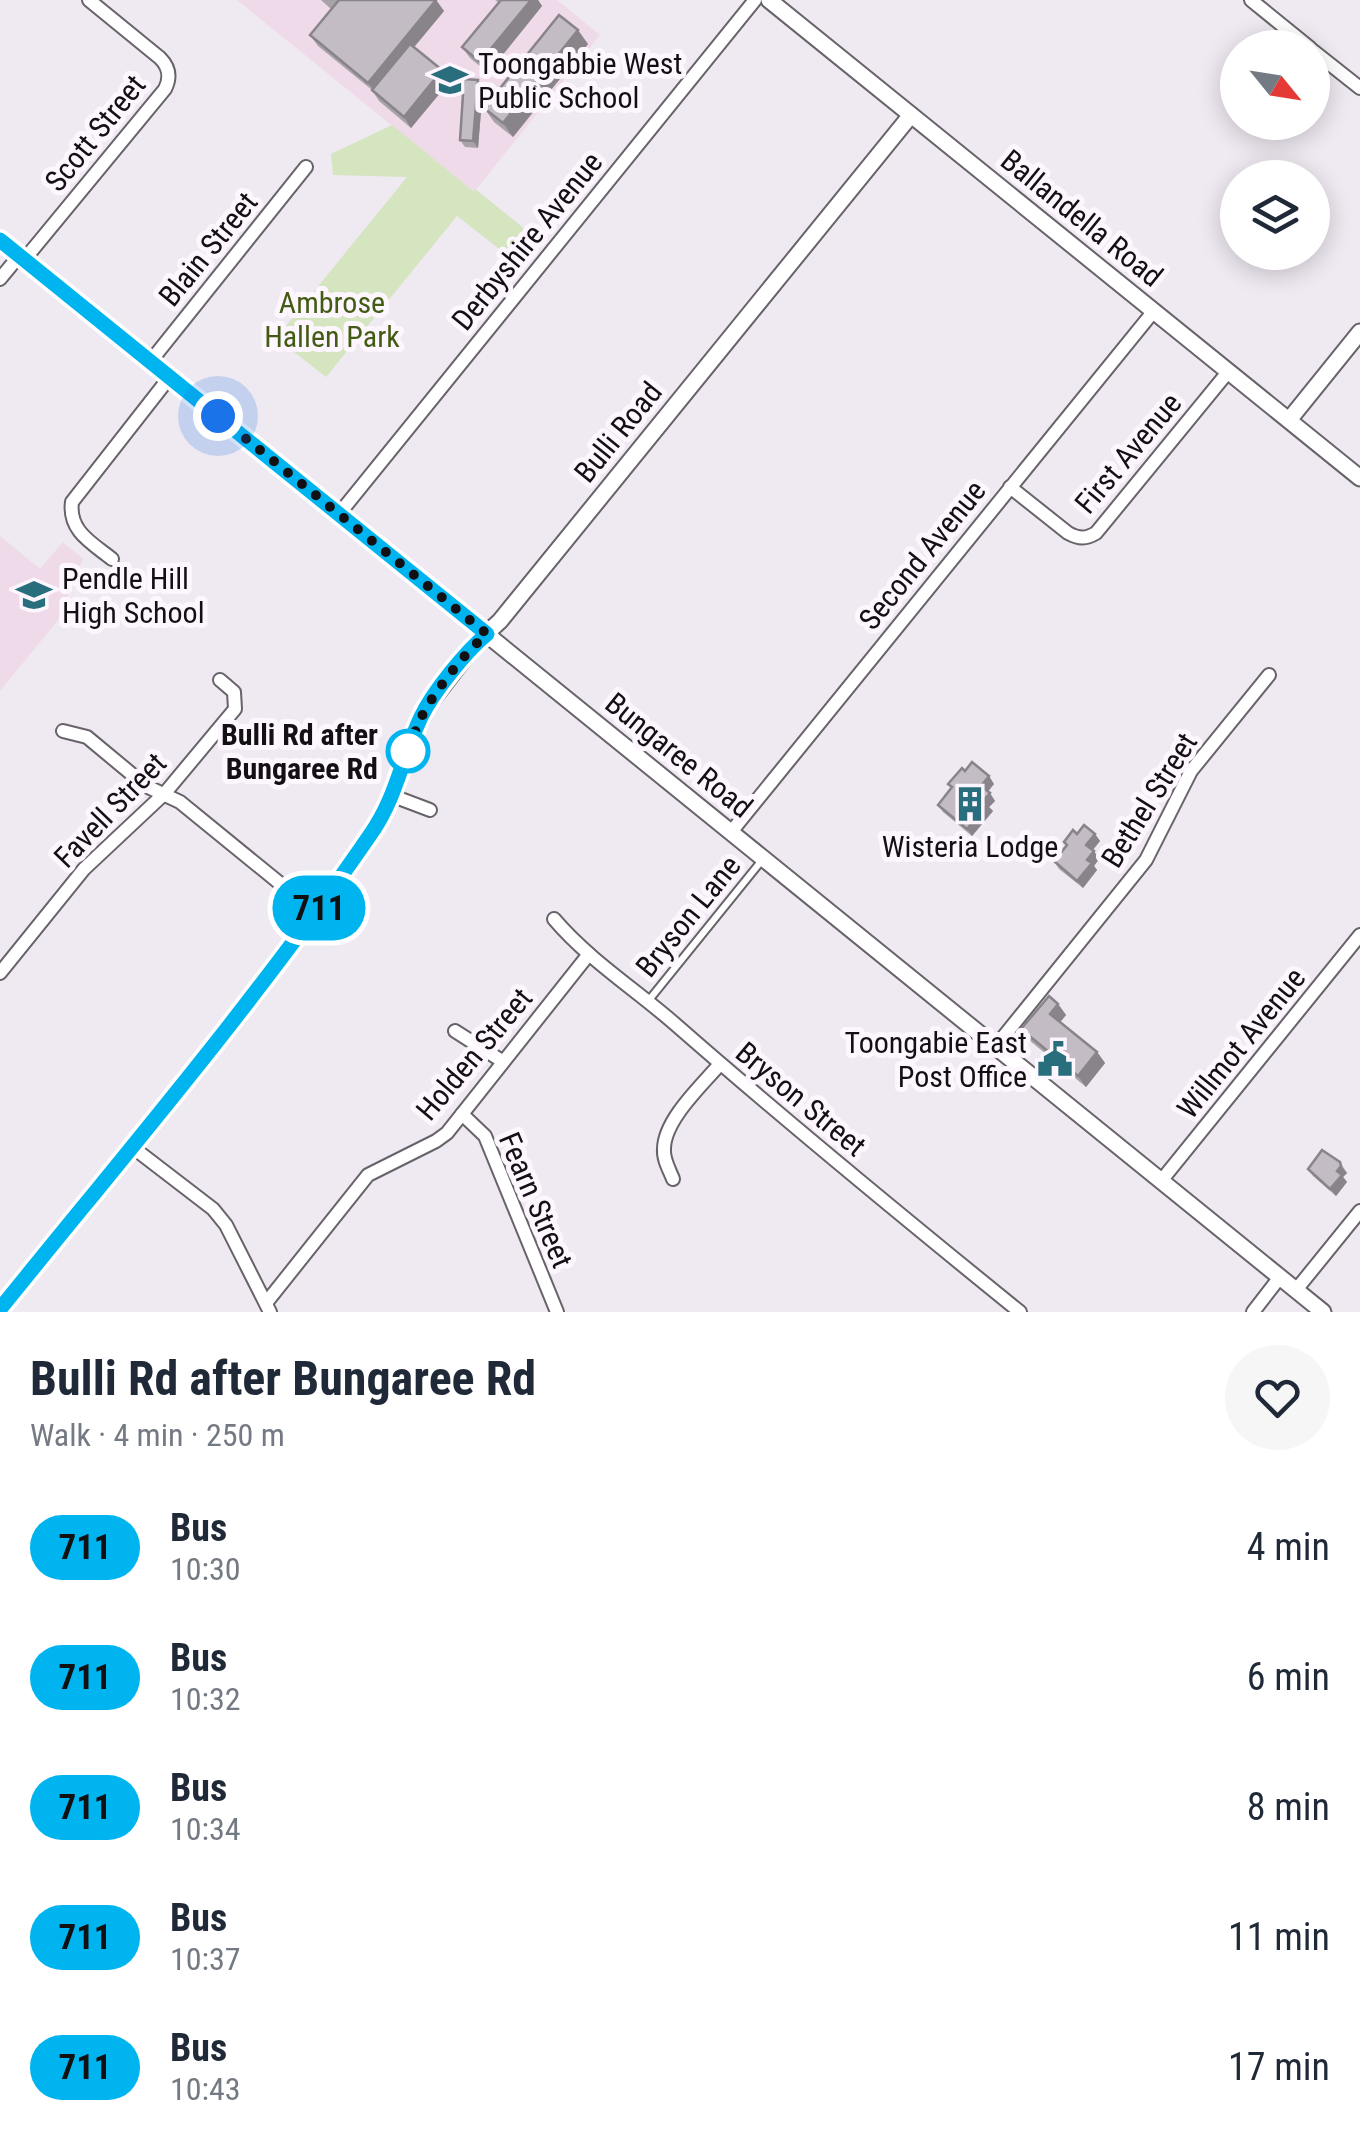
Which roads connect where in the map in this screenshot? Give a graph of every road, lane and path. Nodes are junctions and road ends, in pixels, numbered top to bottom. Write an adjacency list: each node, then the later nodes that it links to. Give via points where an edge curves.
1 (88, 0): 11 (street, Scott Street, via 164,62 168,80)
2 (755, 0): 21 (street, Derbyshire Avenue)
3 (1251, 0): 5 (street)
4 (775, 2): 8 (street, Ballandella Road)
5 (1288, 30)
6 (1330, 64): 7 (street)
7 (1360, 88)
8 (911, 116): 13 (street, Ballandella Road); 23 (street, Bulli Road)
9 (306, 167): 15 (street, Blain Street)
10 (0, 240): 11 (street, Bungaree Road)
11 (22, 258): 12 (street); 15 (street, Bungaree Road)
12 (0, 279)
13 (1154, 312): 16 (street, Ballandella Road); 20 (street, Second Avenue)
14 (1360, 332): 18 (street)
15 (150, 362): 17 (street, Bungaree Road)
16 (1228, 372): 18 (street, Ballandella Road); 20 (street, First Avenue, via 1088,538 1068,533)
17 (170, 378): 21 (street, Bungaree Road); 22 (street, via 72,502 75,528)
18 (1288, 420): 19 (street, Ballandella Road)
19 (1360, 478)
20 (1010, 487): 30 (street, Second Avenue)
21 (339, 514): 23 (street, Bungaree Road)
22 (112, 559)
23 (487, 634): 28 (street, Bulli Road, via 421,717); 30 (street, Bungaree Road)
24 (1269, 675): 39 (street, Bethel Street, via 1191,771 1146,860)
25 (220, 680): 27 (street, Favell Street, via 234,692 235,709)
26 (63, 731): 27 (street, via 87,738 146,786)
27 (165, 793): 32 (street); 36 (street, Favell Street, via 84,869)
28 (393, 796): 29 (street); 32 (street, Bulli Road)
29 (430, 810)
30 (731, 832): 31 (street, Bungaree Road)
31 (763, 859): 37 (lane, Bryson Lane); 39 (street, Bungaree Road)
32 (316, 912): 43 (street, Bulli Road)
33 (554, 919): 35 (street, Bryson Street)
34 (1360, 935): 45 (street, Willmot Avenue)
35 (589, 954): 37 (street, Bryson Street); 40 (street, Holden Street)
36 (0, 974)
37 (648, 1001): 41 (street, Bryson Street)
38 (454, 1031): 40 (street)
39 (996, 1046): 45 (street, Bungaree Road)
40 (502, 1060): 42 (street, Holden Street)
41 (720, 1064): 44 (street, via 665,1134 663,1153); 52 (street, Bryson Street)
42 (462, 1114): 50 (street, Holden Street, via 436,1142 368,1175); 51 (street, Fearn Street, via 485,1136)
43 (131, 1146): 49 (street, Bulli Road); 50 (street, via 212,1209)
44 (673, 1179)
45 (1161, 1182): 47 (street, Bungaree Road)
46 (1360, 1211): 48 (street)
47 (1280, 1277): 48 (street, Bungaree Road); 53 (street)
48 (1296, 1290): 54 (street, Bungaree Road)
49 (0, 1308)
50 (268, 1308)
51 (557, 1312)
52 (1020, 1312)
53 (1253, 1312)
54 (1323, 1312)

